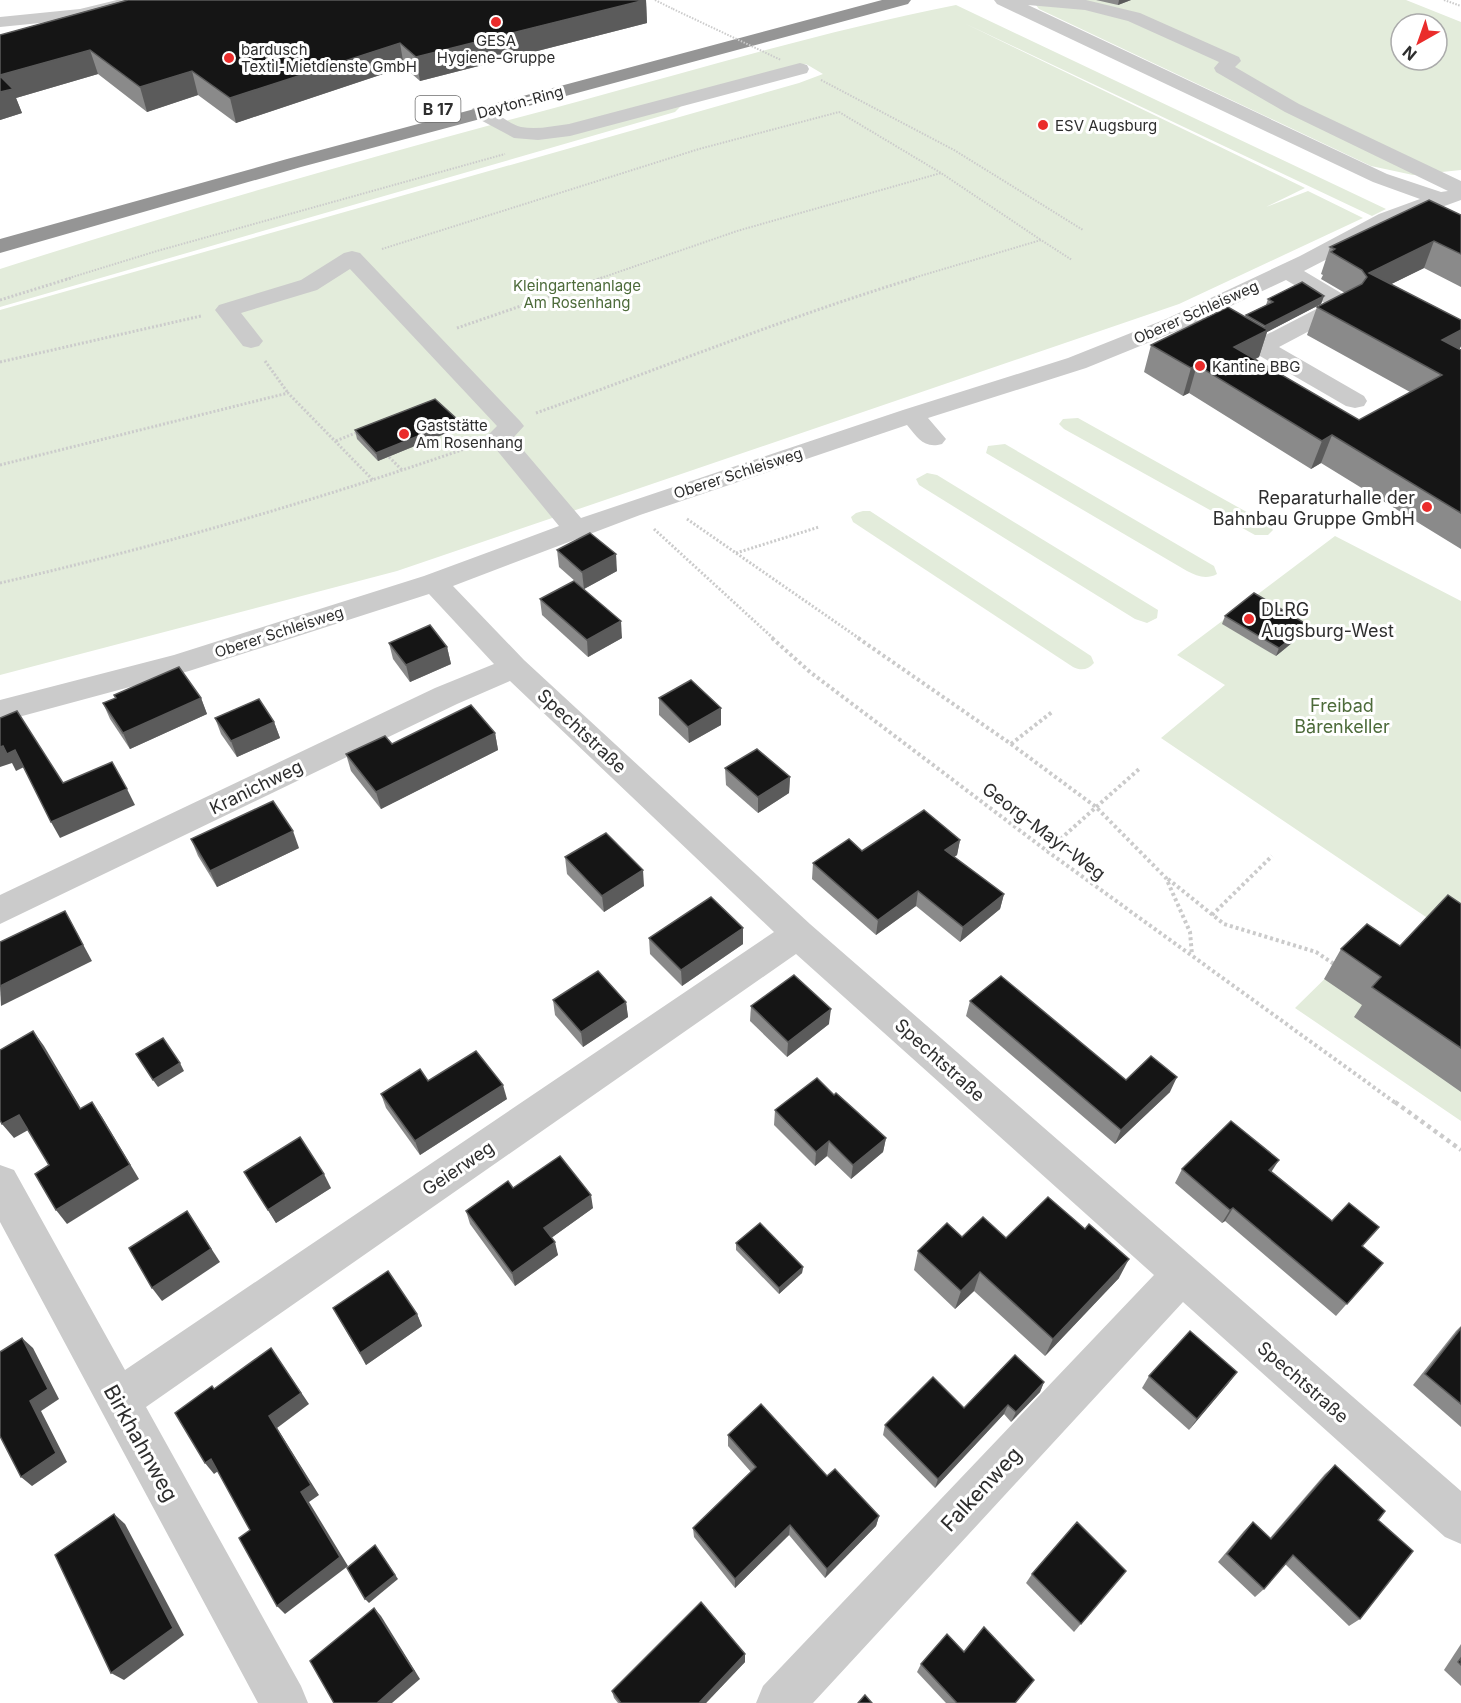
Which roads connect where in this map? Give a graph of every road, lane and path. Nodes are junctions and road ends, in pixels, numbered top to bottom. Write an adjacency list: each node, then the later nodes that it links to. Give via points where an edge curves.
1 (141, 0): 9 (street, via 80,14)
2 (654, 0): 10 (path, bridge)
3 (848, 0): 18 (highway, Dayton-Ring / B 17)
4 (902, 0): 12 (highway, Dayton-Ring / B 17)
5 (1028, 0): 15 (street, via 1085,5 1134,17 1232,61 1223,68 1292,108)
6 (1444, 0): 8 (path)
7 (1005, 1): 16 (street, via 1380,178)
8 (1461, 6)
9 (0, 22)
10 (781, 60)
11 (800, 69): 12 (street, via 656,108 538,134 514,132); 19 (path, via 954,150)
12 (480, 112): 21 (highway, Dayton-Ring / B 17)
13 (508, 153): 27 (path)
14 (941, 173): 20 (path); 22 (path, via 839,112 699,149); 30 (path, via 737,231)
15 (1461, 189)
16 (1444, 198): 17 (street); 24 (street, Oberer Schleisweg, via 1387,219)
17 (1461, 213)
18 (0, 229)
19 (1083, 230)
20 (1041, 240): 23 (path); 38 (path, via 791,319 531,415)
21 (0, 248)
22 (352, 258): 25 (street); 26 (street)
23 (1072, 261)
24 (1287, 271): 29 (street, Oberer Schleisweg); 32 (street, via 1343,304)
25 (370, 276): 26 (street); 30 (street)
26 (309, 285): 28 (street)
27 (0, 300)
28 (228, 310): 31 (street); 33 (path)
29 (1201, 312): 32 (street); 36 (street, Oberer Schleisweg, via 1077,363)
30 (429, 338): 38 (street)
31 (251, 341): 34 (path)
32 (1261, 347): 35 (street)
33 (0, 362)
34 (288, 393): 40 (path); 42 (path)
35 (1355, 401)
36 (912, 415): 39 (street); 45 (street, Oberer Schleisweg)
37 (366, 429): 40 (path)
38 (505, 431): 43 (path); 48 (street, via 523,483)
39 (933, 439)
40 (336, 441): 44 (path)
41 (389, 457): 43 (path)
42 (0, 465)
43 (403, 471): 44 (path)
44 (374, 481): 50 (path, via 195,533)
45 (659, 499): 46 (street, Oberer Schleisweg); 49 (path)
46 (631, 509): 48 (street, Oberer Schleisweg); 58 (path, Georg-Mayr-Weg, via 810,672)
47 (819, 527): 49 (path)
48 (575, 528): 51 (street, Oberer Schleisweg)
49 (735, 553): 55 (path)
50 (0, 583)
51 (434, 583): 52 (street, Spechtstraße); 53 (street, Oberer Schleisweg, via 179,664)
52 (514, 667): 61 (street, Kranichweg); 63 (street, Spechtstraße)
53 (0, 711)
54 (1052, 712): 55 (path)
55 (1011, 744): 57 (path)
56 (1139, 769): 57 (path)
57 (1096, 807): 58 (path); 60 (path)
58 (1047, 851): 64 (path, Georg-Mayr-Weg)
59 (1272, 856): 62 (path)
60 (1166, 878): 62 (path); 64 (path, via 1190,932)
61 (0, 910)
62 (1212, 915): 65 (path, via 1224,924 1316,952)
63 (798, 934): 68 (street, Spechtstraße); 69 (street, Geierweg)
64 (1192, 956): 66 (path, Georg-Mayr-Weg)
65 (1337, 967)
66 (1461, 1150)
67 (0, 1183): 69 (street, Birkhahnweg)
68 (1181, 1275): 70 (street, Spechtstraße); 72 (street, Falkenweg)
69 (118, 1401): 71 (street, Birkhahnweg)
70 (1461, 1521)
71 (284, 1703)
72 (780, 1703)

